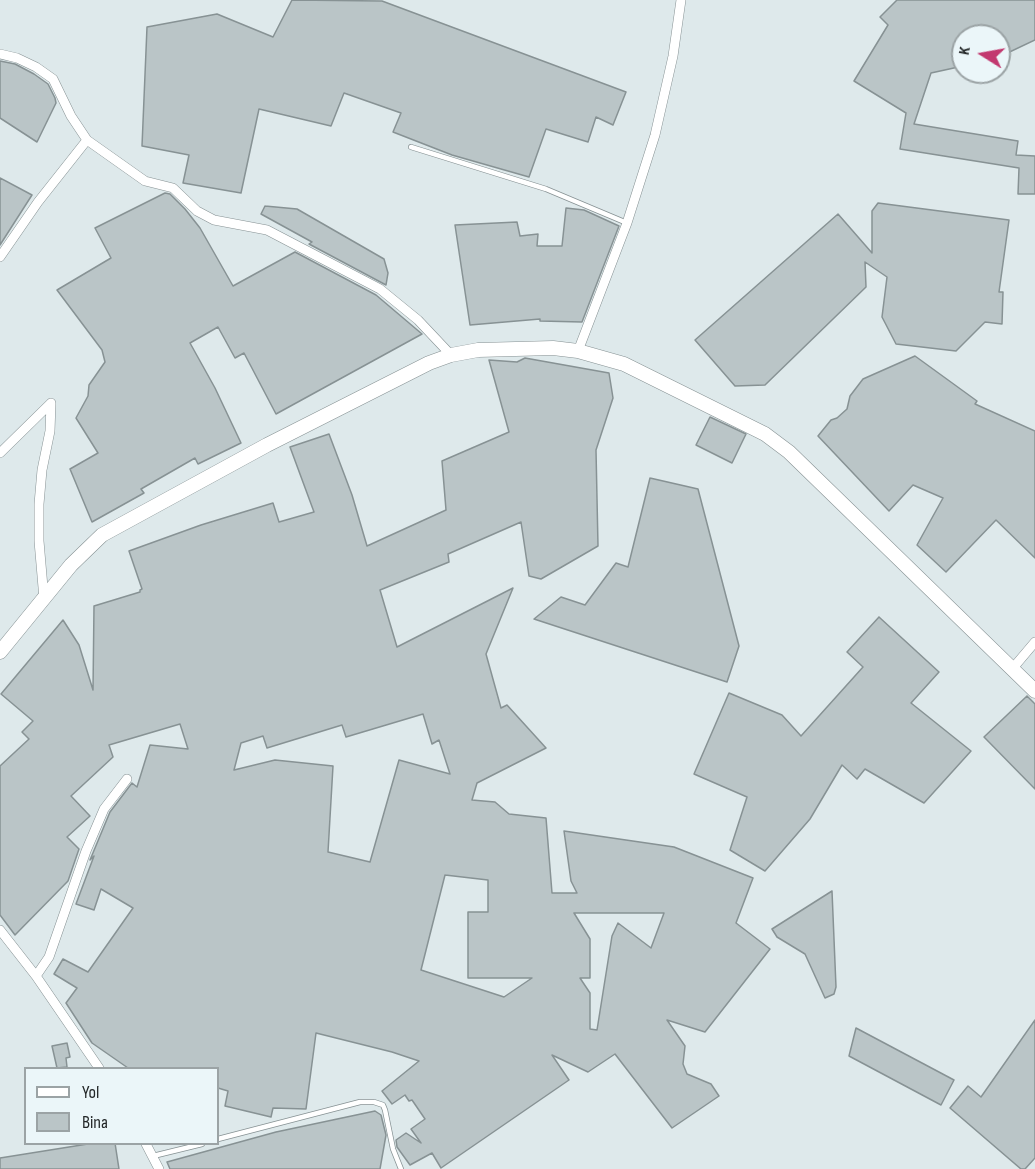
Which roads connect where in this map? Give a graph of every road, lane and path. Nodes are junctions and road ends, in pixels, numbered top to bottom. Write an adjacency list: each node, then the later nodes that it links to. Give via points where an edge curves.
1 (681, 0): 5 (street, via 656,135)
2 (0, 54): 3 (street, via 36,67 52,79)
3 (87, 140): 6 (street); 8 (street, via 145,181 173,188 197,211 214,219 267,230 380,289 418,320)
4 (411, 147): 5 (lane, via 546,189)
5 (627, 222): 7 (street)
6 (0, 257)
7 (578, 351): 8 (street, via 478,350); 13 (street, via 624,364 765,434 789,452)
8 (451, 355): 10 (street, via 277,440 102,535)
9 (0, 453): 10 (street, via 51,403 39,504)
10 (44, 599): 12 (street)
11 (1035, 642): 13 (street)
12 (2, 648)
13 (1013, 668): 14 (street)
14 (1035, 691)
15 (127, 779): 17 (street, via 104,809 49,957)
16 (0, 930): 17 (street)
17 (36, 976): 18 (street)
18 (98, 1067)
19 (219, 1139): 24 (lane, via 360,1102 374,1102 385,1110)
20 (147, 1145): 22 (street)
21 (194, 1145): 22 (lane)
22 (153, 1156): 23 (street)
23 (159, 1169)
24 (401, 1169)

